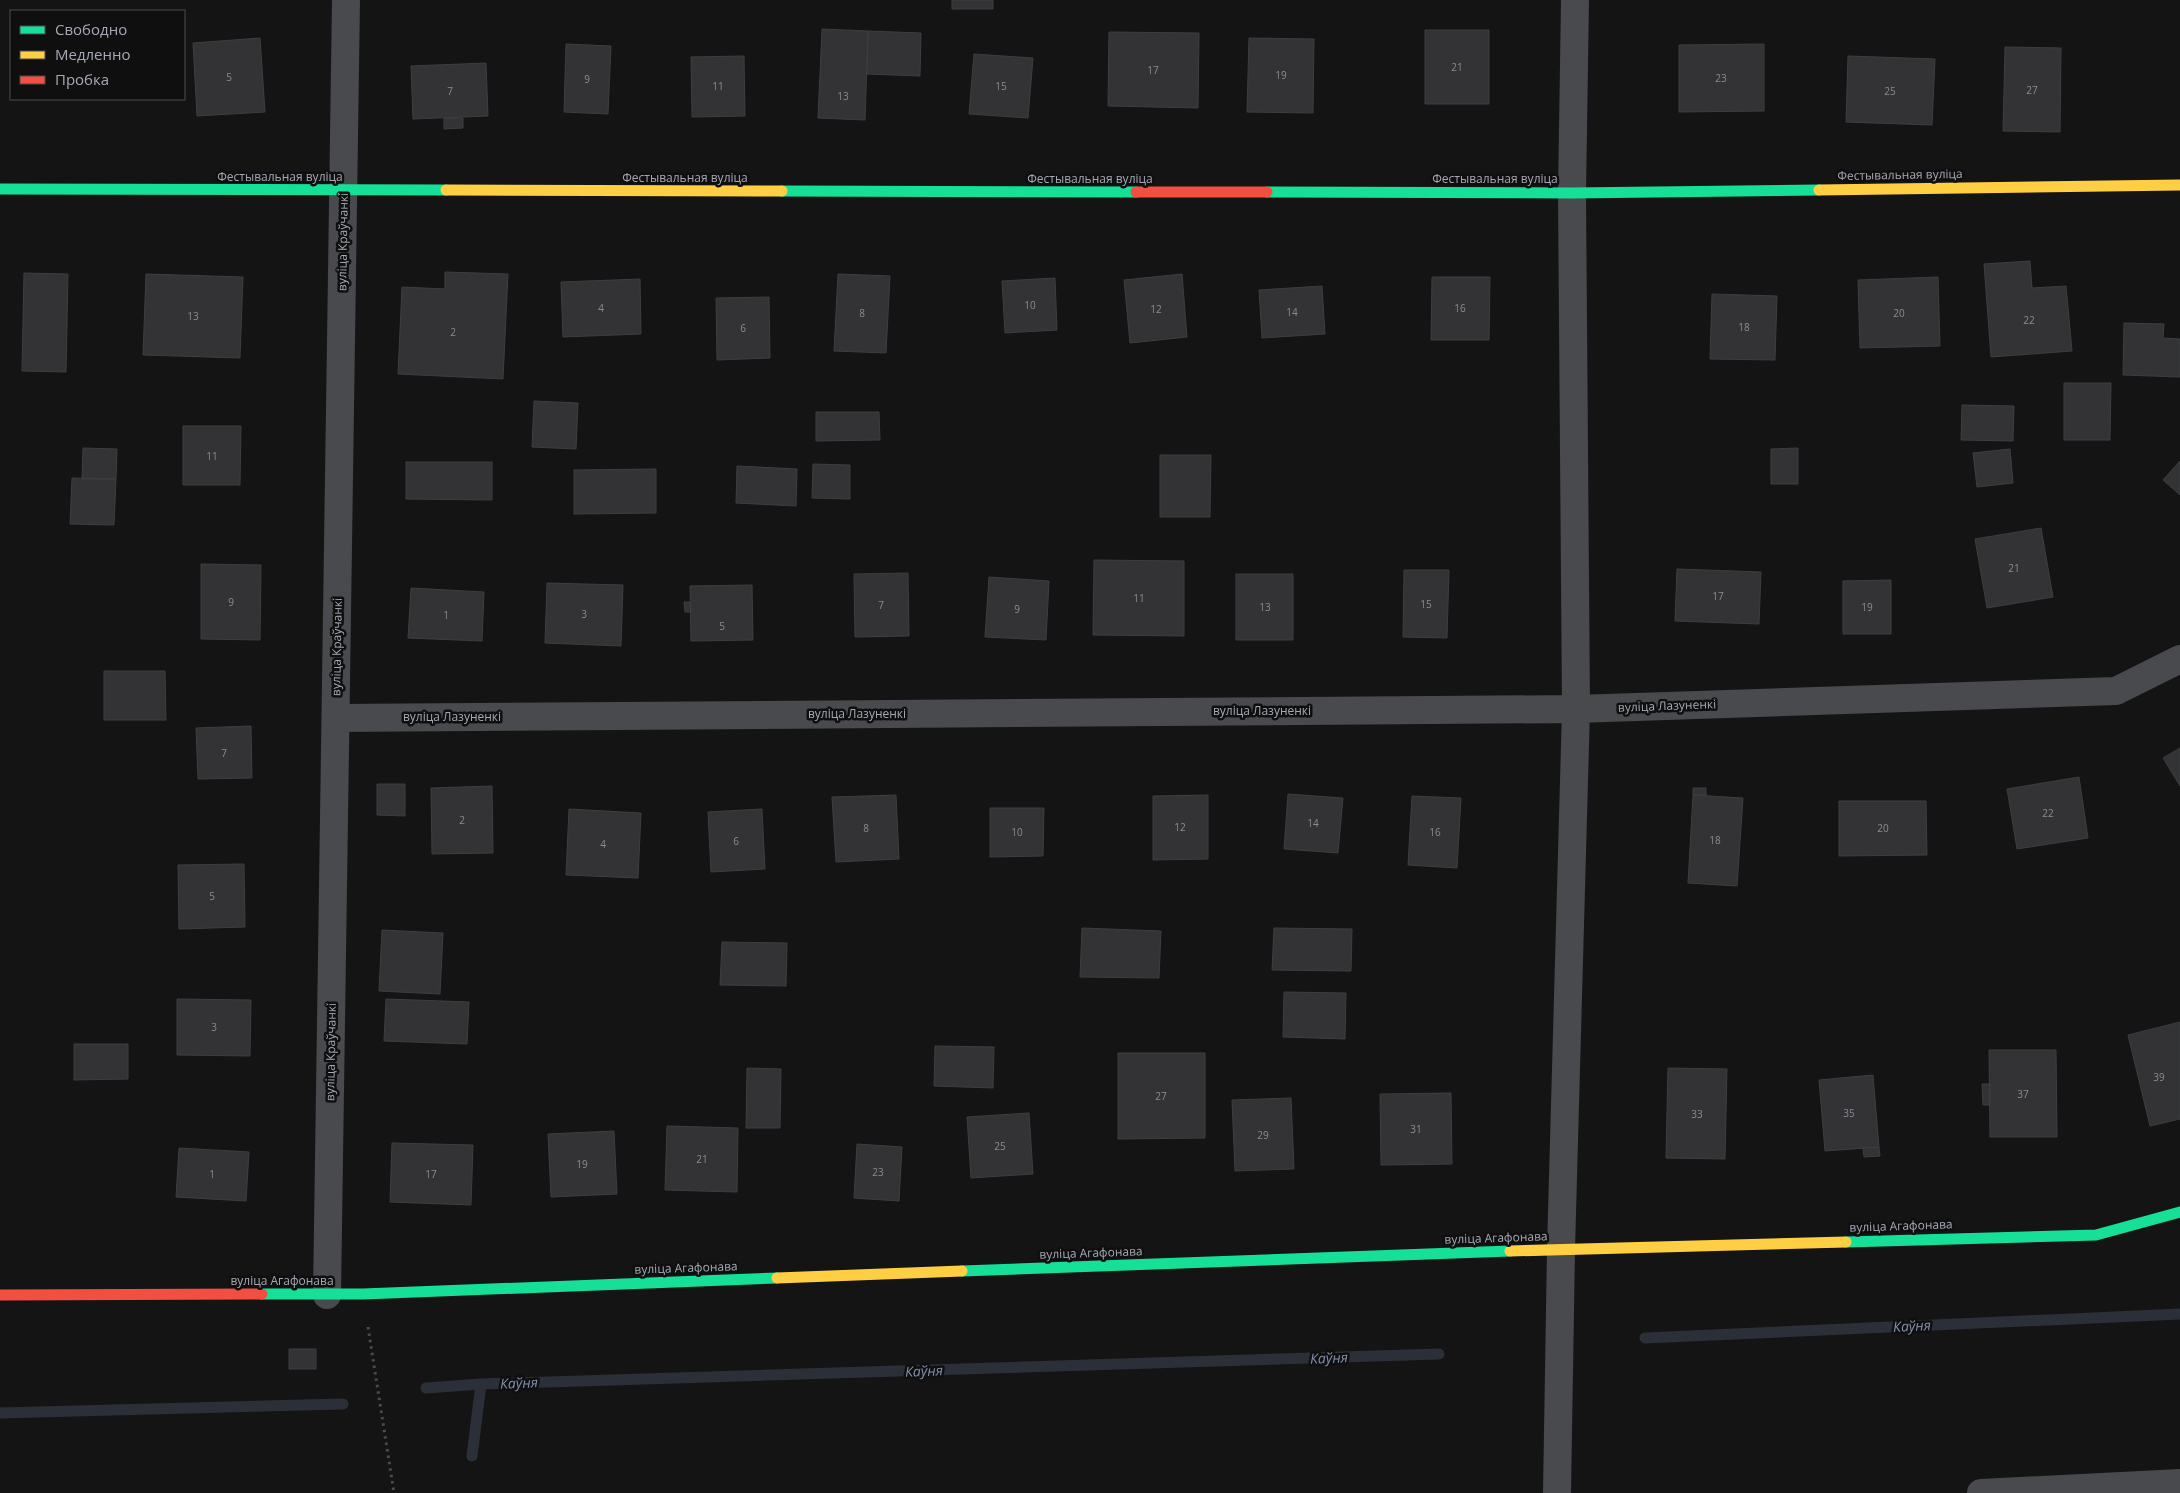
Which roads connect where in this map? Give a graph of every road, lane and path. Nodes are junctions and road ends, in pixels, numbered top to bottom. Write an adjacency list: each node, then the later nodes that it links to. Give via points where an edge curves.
1 (346, 0): 5 (street, вуліца Краўчанкі)
2 (1575, 0): 6 (street)
3 (2180, 185): 6 (street, Фестывальная вуліца)
4 (0, 189): 5 (street, Фестывальная вуліца)
5 (344, 192): 6 (street, Фестывальная вуліца); 9 (street, вуліца Краўчанкі)
6 (1572, 193): 8 (street)
7 (2180, 659): 8 (street, вуліца Лазуненкі, via 2116,691)
8 (1576, 709): 9 (street, вуліца Лазуненкі); 11 (street)
9 (336, 718): 14 (street, вуліца Краўчанкі)
10 (2180, 1212): 11 (street, вуліца Агафонава, via 2096,1234)
11 (1561, 1249): 12 (street, вуліца Агафонава); 17 (street)
12 (363, 1294): 14 (street, вуліца Агафонава); 16 (path)
13 (0, 1295): 14 (street, вуліца Агафонава)
14 (327, 1295)
15 (2180, 1483): 18 (street)
16 (394, 1493)
17 (1557, 1493)
18 (1981, 1493)

